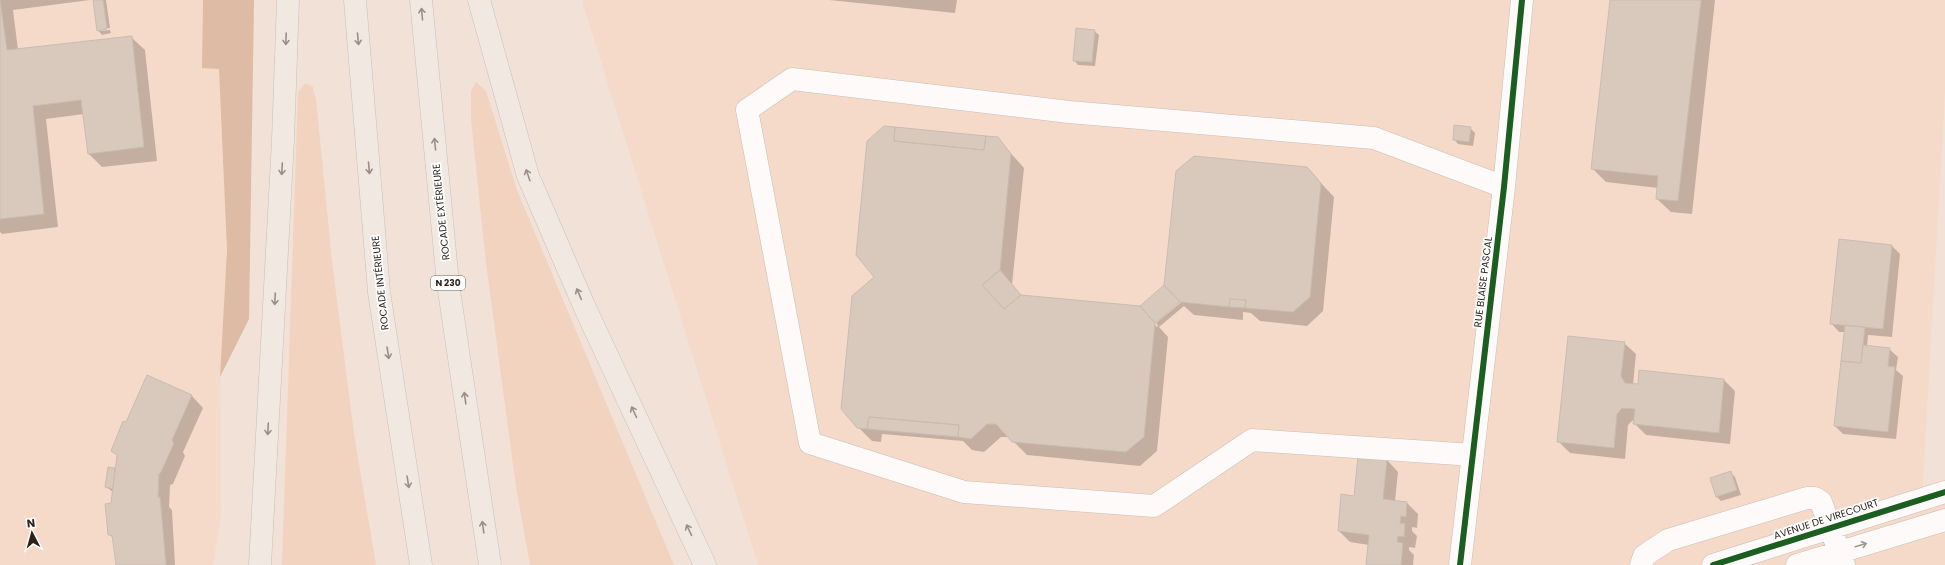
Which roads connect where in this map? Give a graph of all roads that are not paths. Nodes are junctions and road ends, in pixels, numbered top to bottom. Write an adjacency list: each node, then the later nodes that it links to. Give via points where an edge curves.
1 (288, 0): 12 (highway, one-way to 12, via 284,140)
2 (355, 0): 13 (highway, ROCADE INTÉRIEURE, one-way to 13, via 379,292)
3 (421, 0): 14 (highway, ROCADE EXTÉRIEURE / N 230, one-way to 3, via 448,284)
4 (479, 0): 15 (highway, one-way to 4, via 585,308 528,176)
5 (1522, 0): 6 (street, RUE BLAISE PASCAL)
6 (1504, 188): 7 (street, RUE BLAISE PASCAL); 7 (street, via 1374,138 1069,112 792,79 747,110 810,443 964,492 1154,506 1252,440)
7 (1473, 455): 16 (street, RUE BLAISE PASCAL)
8 (1945, 492): 10 (street, AVENUE DE VIRECOURT)
9 (1945, 520): 11 (street, one-way to 9)
10 (1832, 527): 11 (street); 17 (street, via 1821,502 1815,498 1807,498 1668,540 1644,556); 18 (street, AVENUE DE VIRECOURT)
11 (1842, 558): 19 (street)
12 (260, 565)
13 (421, 565)
14 (490, 565)
15 (705, 565)
16 (1460, 565)
17 (1641, 565)
18 (1713, 565)
19 (1797, 565)

